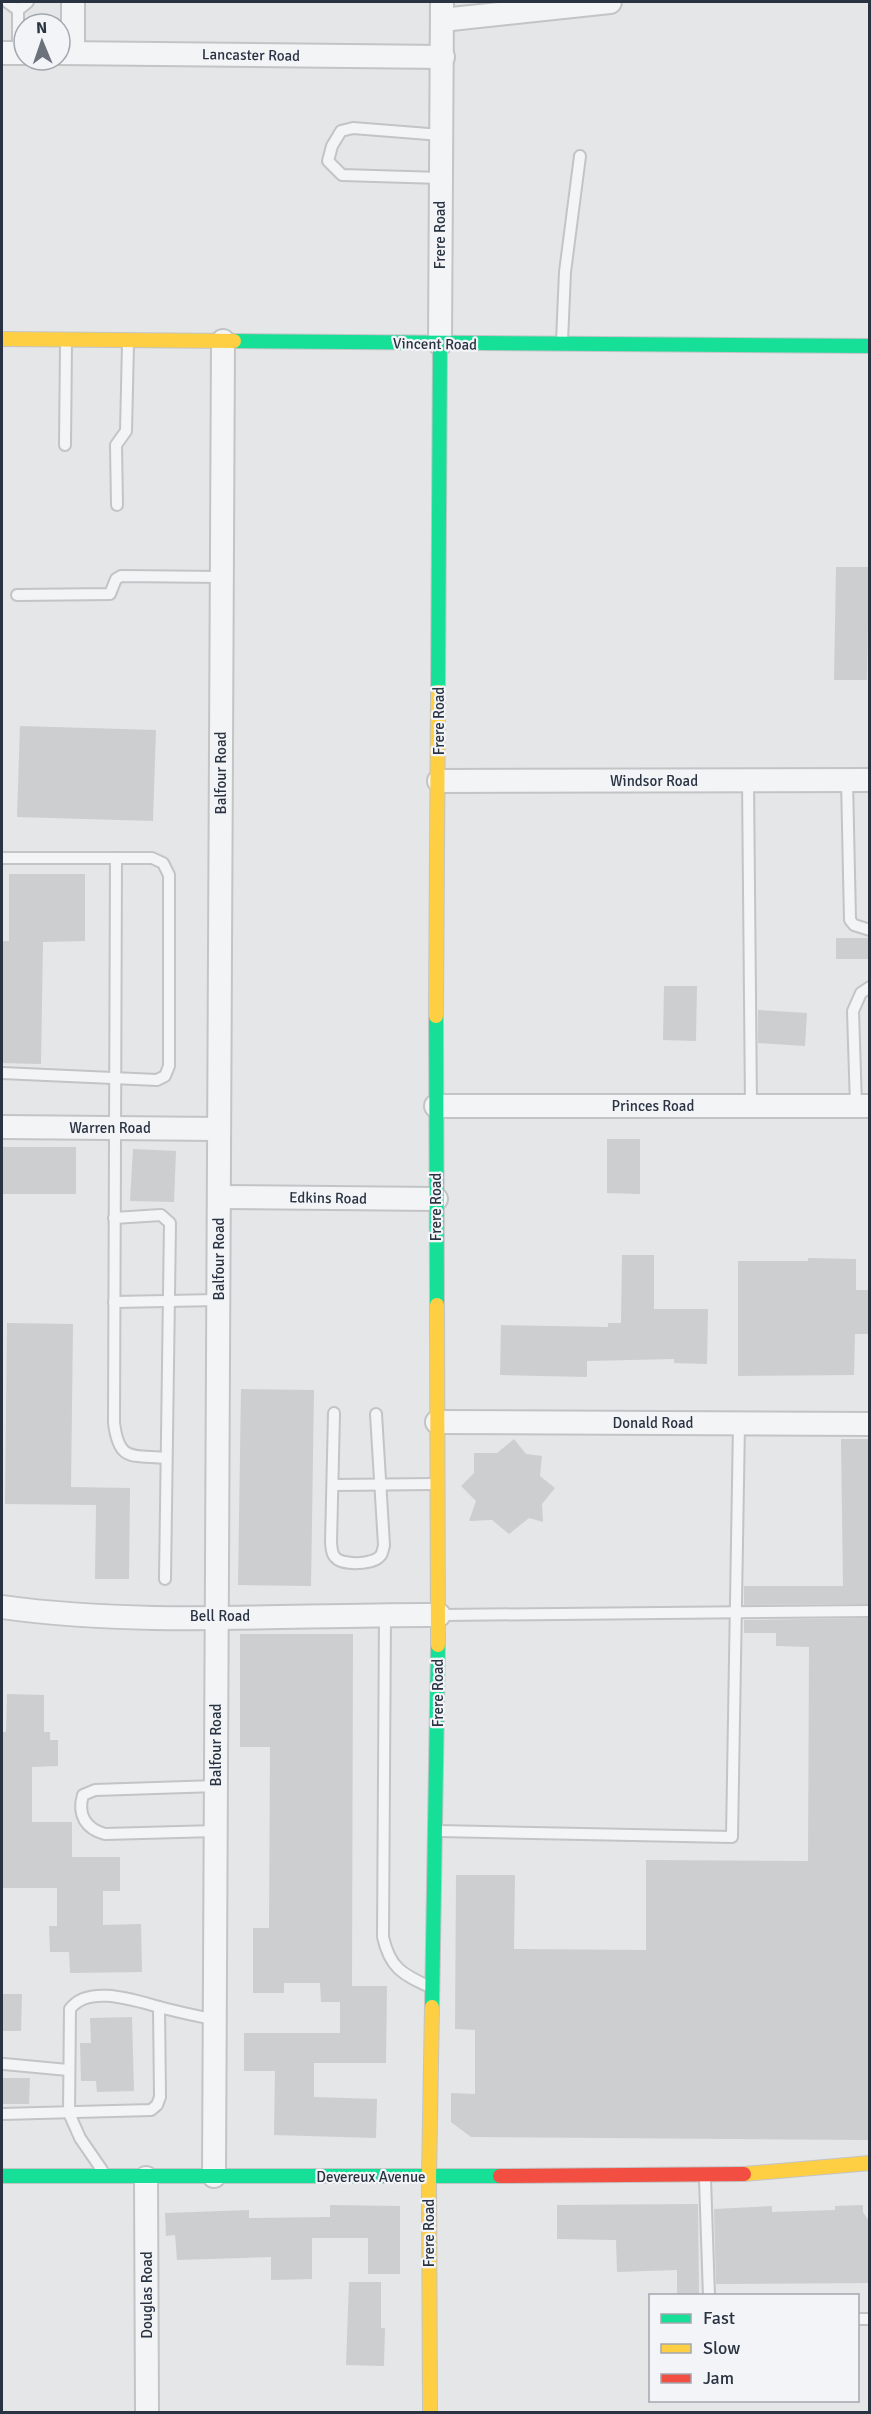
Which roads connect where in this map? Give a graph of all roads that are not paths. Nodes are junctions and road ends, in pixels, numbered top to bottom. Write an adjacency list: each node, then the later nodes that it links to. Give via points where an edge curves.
1 (7, 2): 4 (lane)
2 (28, 2): 4 (lane)
3 (610, 2): 5 (street)
4 (18, 10)
5 (442, 11): 7 (street, Frere Road)
6 (72, 53): 7 (street, Lancaster Road)
7 (442, 57): 8 (street, Frere Road)
8 (441, 135): 10 (street, Frere Road); 10 (lane, via 353,128 341,131 328,161 342,175)
9 (580, 156): 16 (lane, via 565,272)
10 (441, 178): 15 (street, Frere Road)
11 (2, 339): 12 (street, Vincent Road)
12 (66, 340): 13 (street, Vincent Road); 18 (lane)
13 (128, 340): 14 (street, Vincent Road); 19 (lane, via 126,431 116,445)
14 (223, 341): 15 (street, Vincent Road); 20 (street, Balfour Road)
15 (440, 344): 16 (street, Vincent Road); 24 (street, Frere Road)
16 (562, 345): 17 (street, Vincent Road)
17 (870, 346)
18 (65, 445)
19 (117, 505)
20 (222, 577): 21 (lane, via 121,576 110,594); 36 (street, Balfour Road)
21 (17, 595)
22 (748, 780): 23 (street, Windsor Road); 24 (street, Windsor Road); 32 (lane)
23 (858, 780): 27 (lane, via 850,920)
24 (439, 781): 31 (street, Frere Road)
25 (2, 858): 26 (lane)
26 (116, 858): 30 (lane); 30 (lane, via 152,858 163,863 169,875 169,1066 165,1076 157,1080)
27 (870, 930)
28 (870, 987): 33 (lane, via 861,993 853,1011)
29 (2, 1073): 30 (lane)
30 (115, 1079): 35 (lane)
31 (436, 1106): 32 (street, Princes Road); 38 (street, Frere Road)
32 (751, 1106): 33 (street, Princes Road)
33 (863, 1106)
34 (2, 1127): 35 (street, Warren Road)
35 (114, 1128): 36 (street, Warren Road); 39 (lane)
36 (219, 1129): 37 (street, Balfour Road)
37 (220, 1197): 38 (street, Edkins Road); 40 (street, Balfour Road)
38 (436, 1199): 45 (street, Frere Road)
39 (114, 1218): 41 (lane, via 167,1218); 42 (lane)
40 (219, 1300): 41 (lane); 57 (street, Balfour Road)
41 (168, 1301): 42 (lane); 48 (lane)
42 (114, 1302): 48 (lane, via 117,1443 122,1452 134,1456)
43 (334, 1413): 50 (lane)
44 (376, 1414): 51 (lane)
45 (437, 1422): 46 (street, Donald Road); 49 (street, Frere Road)
46 (739, 1424): 47 (street, Donald Road); 60 (lane, via 732,1837)
47 (870, 1424)
48 (166, 1458): 52 (lane)
49 (438, 1484): 51 (lane); 56 (street, Frere Road)
50 (333, 1485): 51 (lane); 51 (lane, via 332,1554 343,1562 368,1561 381,1555 384,1545)
51 (380, 1485)
52 (165, 1579)
53 (2, 1607): 57 (street, Bell Road, via 83,1614)
54 (870, 1611): 56 (lane)
55 (386, 1615): 56 (street, Bell Road); 57 (street, Bell Road); 61 (lane, via 383,1937 392,1964)
56 (439, 1615): 60 (street, Frere Road)
57 (217, 1616): 58 (street, Balfour Road)
58 (216, 1786): 59 (street, Balfour Road); 59 (lane, via 94,1790 83,1795 80,1804 86,1824 105,1834)
59 (216, 1831): 63 (street, Balfour Road)
60 (437, 1831): 61 (street, Frere Road)
61 (432, 1988): 73 (street, Frere Road)
62 (159, 2007): 63 (lane); 65 (lane, via 128,1997 74,2003 69,2017); 66 (lane, via 157,2105 142,2112)
63 (213, 2019): 71 (street, Balfour Road)
64 (4, 2064): 65 (lane)
65 (68, 2070): 66 (lane)
66 (69, 2113): 67 (lane); 74 (lane, via 80,2138)
67 (2, 2114)
68 (870, 2163): 69 (street, Devereux Avenue)
69 (741, 2175): 72 (street, Devereux Avenue); 76 (street, Devereux Avenue)
70 (2, 2176): 74 (street, Devereux Avenue)
71 (214, 2176): 73 (street, Devereux Avenue); 75 (street, Devereux Avenue)
72 (705, 2176): 73 (street, Devereux Avenue); 77 (lane)
73 (429, 2177): 79 (street, Frere Road)
74 (107, 2178): 75 (street, Devereux Avenue)
75 (146, 2178): 78 (street, Douglas Road)
76 (818, 2182)
77 (709, 2294)
78 (147, 2412)
79 (430, 2412)

